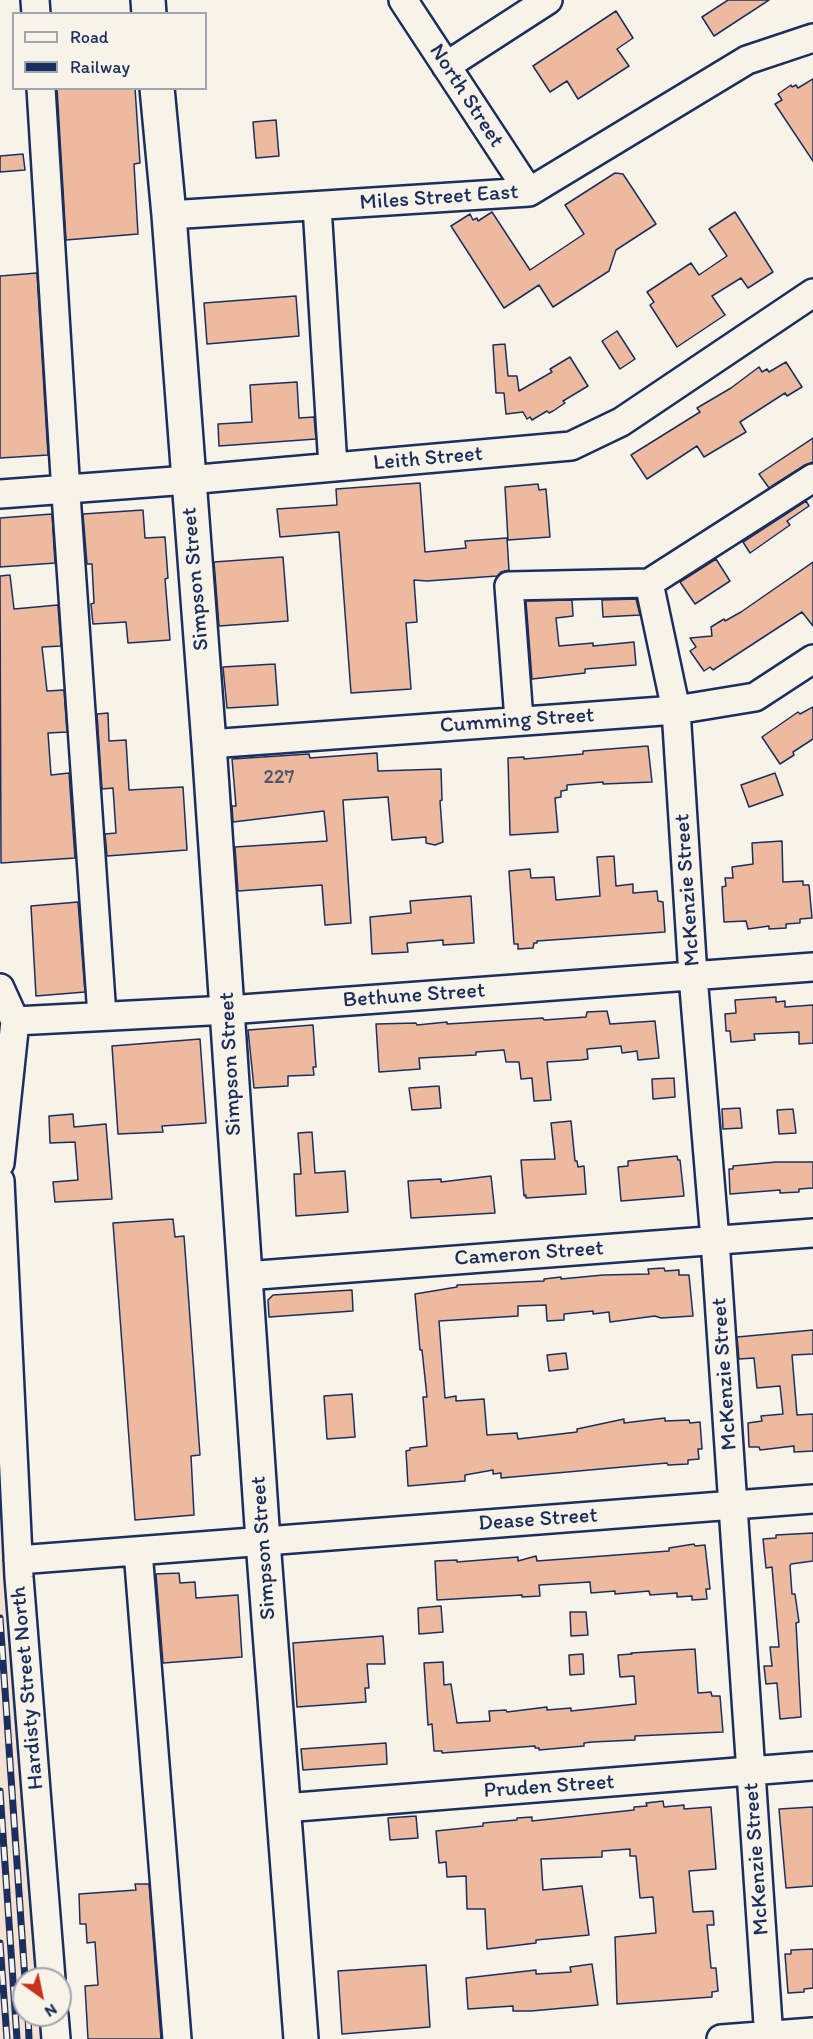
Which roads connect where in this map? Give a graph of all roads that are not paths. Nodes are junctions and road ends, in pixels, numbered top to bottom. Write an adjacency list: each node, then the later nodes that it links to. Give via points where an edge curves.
1 (403, 0): 4 (street, North Street)
2 (548, 0): 4 (street)
3 (813, 38): 7 (street, Miles Street East, via 747,60)
4 (446, 66): 7 (street, North Street)
5 (41, 90): 14 (street)
6 (157, 90): 9 (main road, Simpson Street)
7 (529, 192): 8 (street, Miles Street East)
8 (317, 206): 9 (street, Miles Street East); 11 (street)
9 (169, 215): 13 (main road, Simpson Street)
10 (813, 293): 11 (street, Leith Street, via 621,422 571,446)
11 (333, 467): 13 (street, Leith Street)
12 (813, 478): 16 (street)
13 (188, 480): 14 (street, Leith Street); 20 (main road, Simpson Street)
14 (66, 489): 15 (street, Leith Street); 25 (street)
15 (0, 494)
16 (649, 583): 18 (street, McKenzie Street); 19 (street, via 509,586)
17 (813, 659): 18 (street, Cumming Street, via 755,697)
18 (676, 710): 19 (street, Cumming Street); 22 (street, McKenzie Street)
19 (519, 720): 20 (street, Cumming Street)
20 (209, 744): 24 (main road, Simpson Street)
21 (813, 967): 22 (street, Bethune Street)
22 (693, 976): 24 (street, Bethune Street); 30 (street, McKenzie Street)
23 (0, 987): 26 (street)
24 (228, 1010): 25 (street, Bethune Street); 31 (main road, Simpson Street)
25 (102, 1016): 26 (street, Bethune Street)
26 (15, 1021): 27 (street)
27 (0, 1163)
28 (0, 1181): 36 (street, Hardisty Street North)
29 (813, 1233): 30 (street, Cameron Street)
30 (716, 1240): 31 (street, Cameron Street); 33 (street, McKenzie Street)
31 (246, 1276): 34 (main road, Simpson Street)
32 (813, 1499): 33 (street, Dease Street)
33 (734, 1504): 34 (street, Dease Street); 38 (street, McKenzie Street)
34 (263, 1541): 35 (street, Dease Street); 39 (main road, Simpson Street)
35 (138, 1551): 36 (street, Dease Street); 43 (street)
36 (18, 1560): 40 (street, Hardisty Street North)
37 (813, 1766): 38 (street, Pruden Street)
38 (751, 1772): 39 (street, Pruden Street); 42 (street, McKenzie Street)
39 (284, 1808): 44 (main road, Simpson Street)
40 (50, 1967)
41 (813, 2032): 42 (street)
42 (768, 2037): 45 (street)
43 (177, 2039)
44 (300, 2039)
45 (721, 2039)

